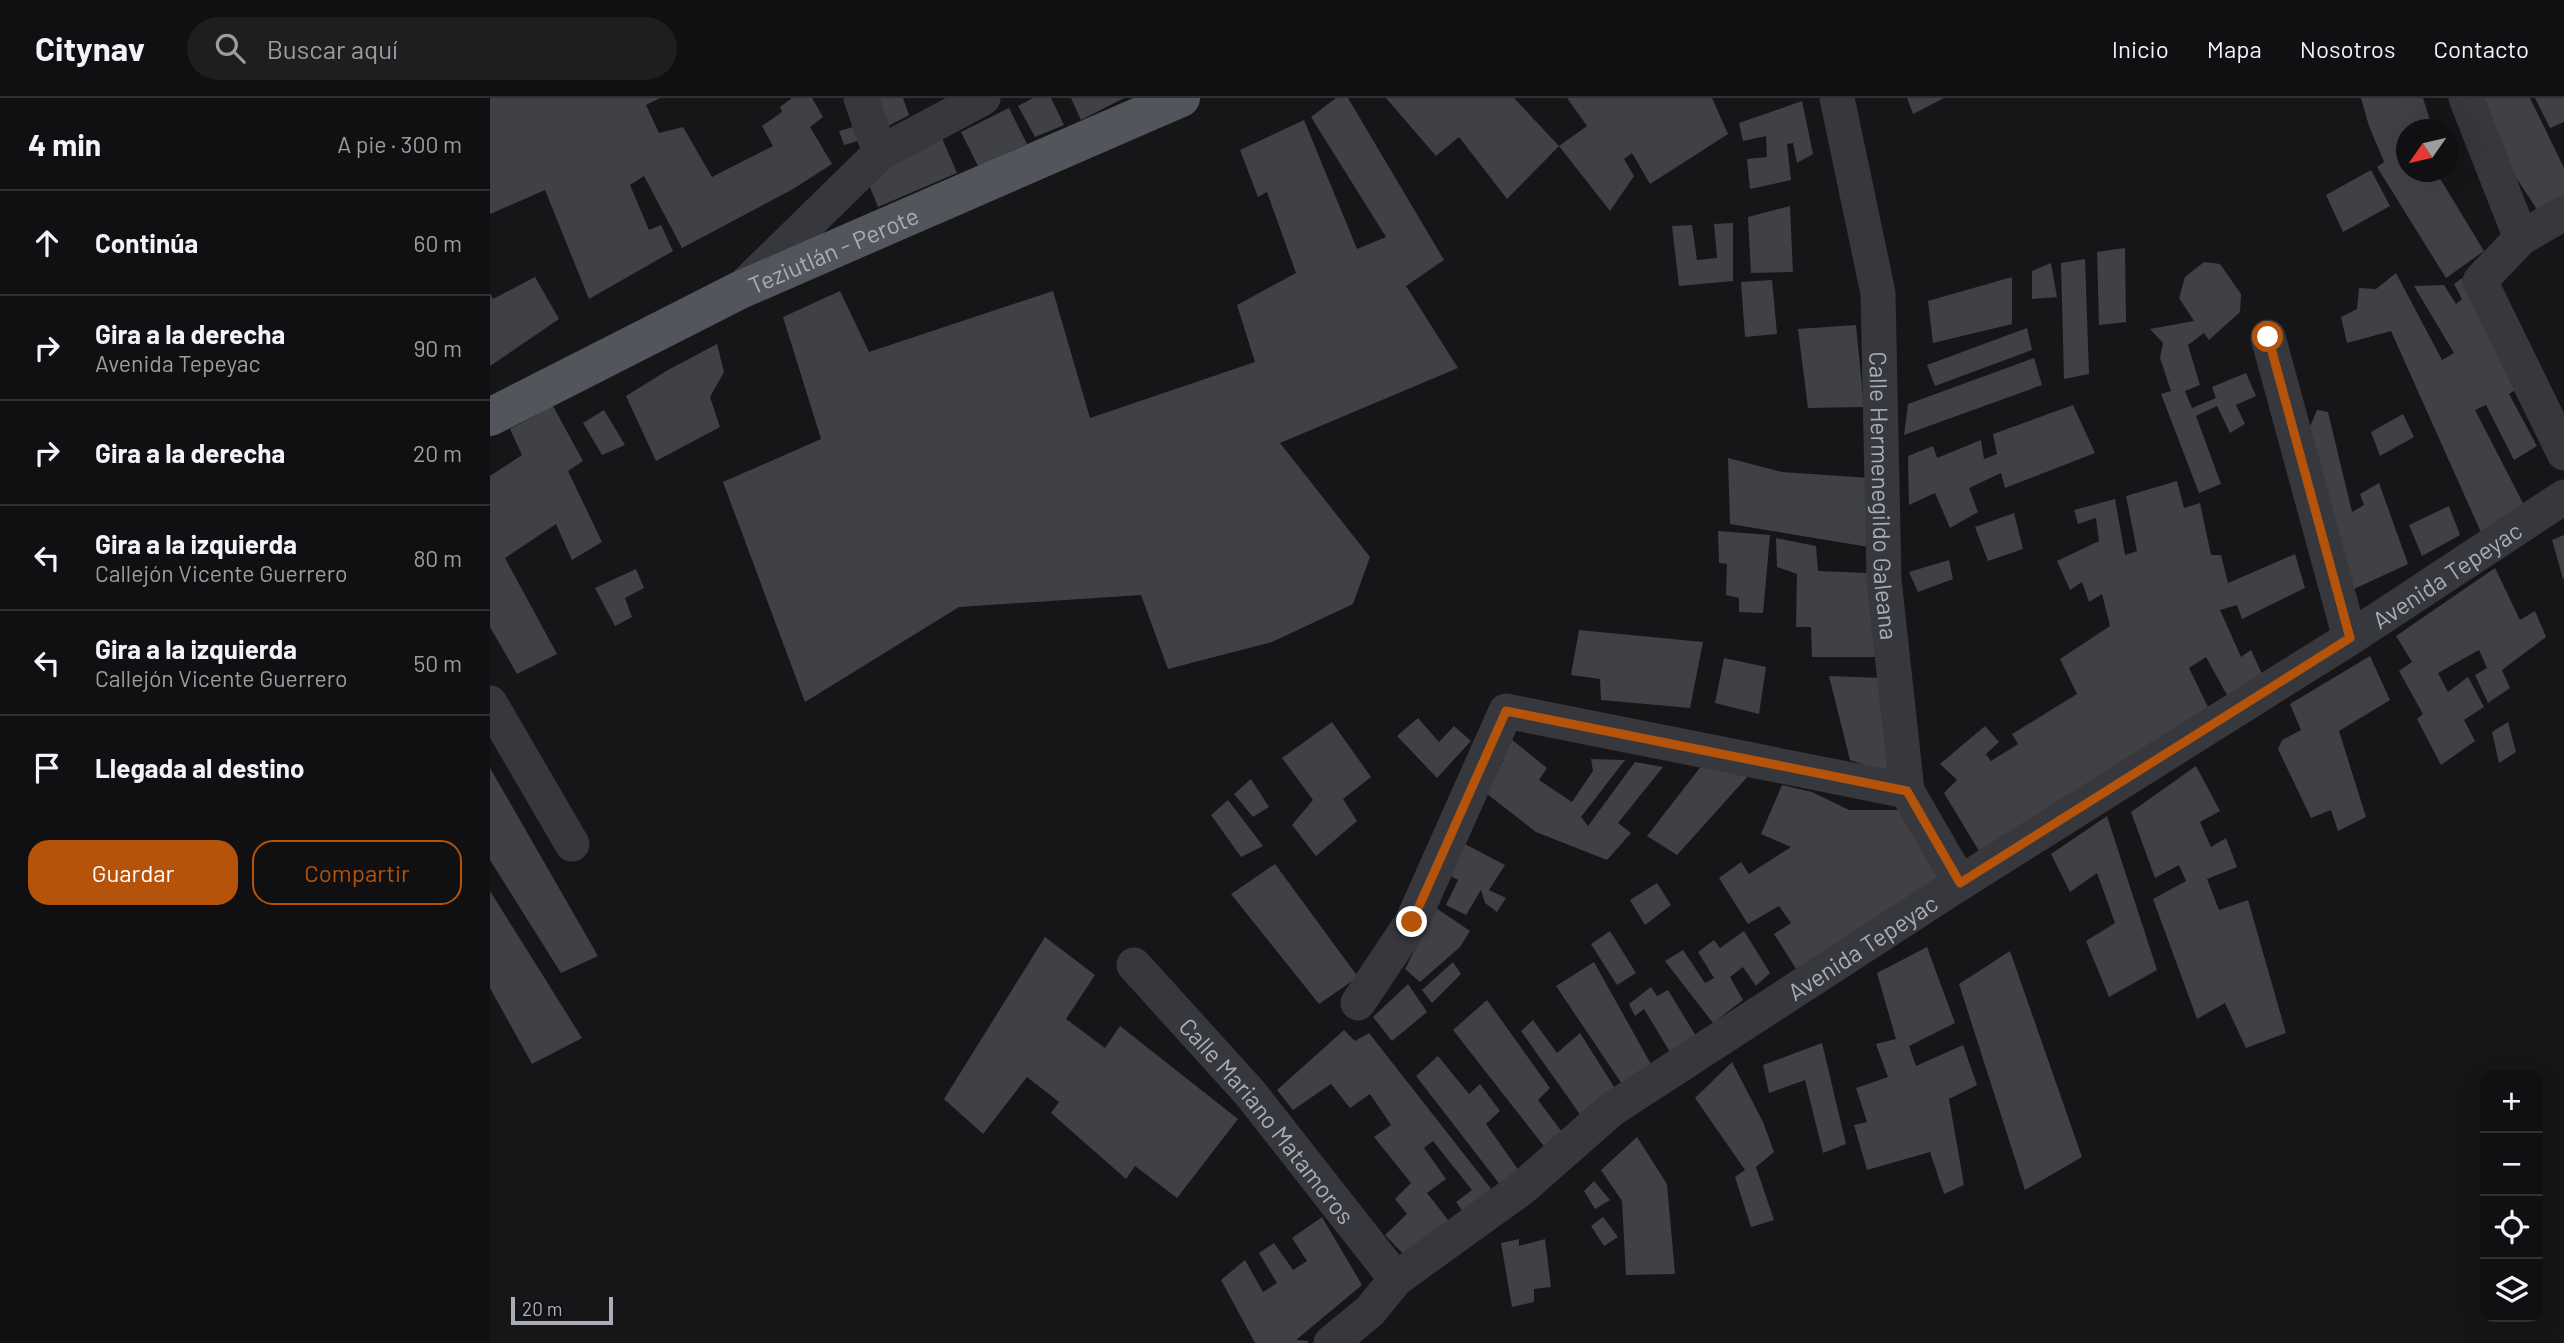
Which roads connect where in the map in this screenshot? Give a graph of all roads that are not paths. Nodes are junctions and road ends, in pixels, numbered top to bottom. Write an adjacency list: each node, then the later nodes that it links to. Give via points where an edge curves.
1 (862, 98): 6 (street)
2 (983, 98): 6 (street)
3 (1181, 98): 9 (main road, Teziutlán - Perote)
4 (1838, 98): 16 (street, Calle Hermenegildo Galeana, via 1878,293 1884,580)
5 (2466, 98): 8 (street)
6 (880, 153): 9 (street)
7 (2564, 213): 8 (street)
8 (2521, 238): 12 (street, via 2480,281)
9 (740, 290): 11 (main road, Teziutlán - Perote)
10 (2268, 337): 14 (street)
11 (490, 417)
12 (2564, 453)
13 (2564, 497): 14 (street, Avenida Tepeyac)
14 (2350, 638): 18 (street, Avenida Tepeyac)
15 (490, 703): 17 (street)
16 (1907, 791): 18 (street, Calle Hermenegildo Galeana); 20 (street, via 1506,711 1412,922)
17 (572, 844)
18 (1960, 883): 21 (street, Avenida Tepeyac, via 1612,1109 1522,1188)
19 (1135, 965): 21 (street, Calle Mariano Matamoros, via 1250,1093)
20 (1358, 1003)
21 (1396, 1279): 22 (street, Avenida Tepeyac, via 1370,1311)
22 (1331, 1343)

